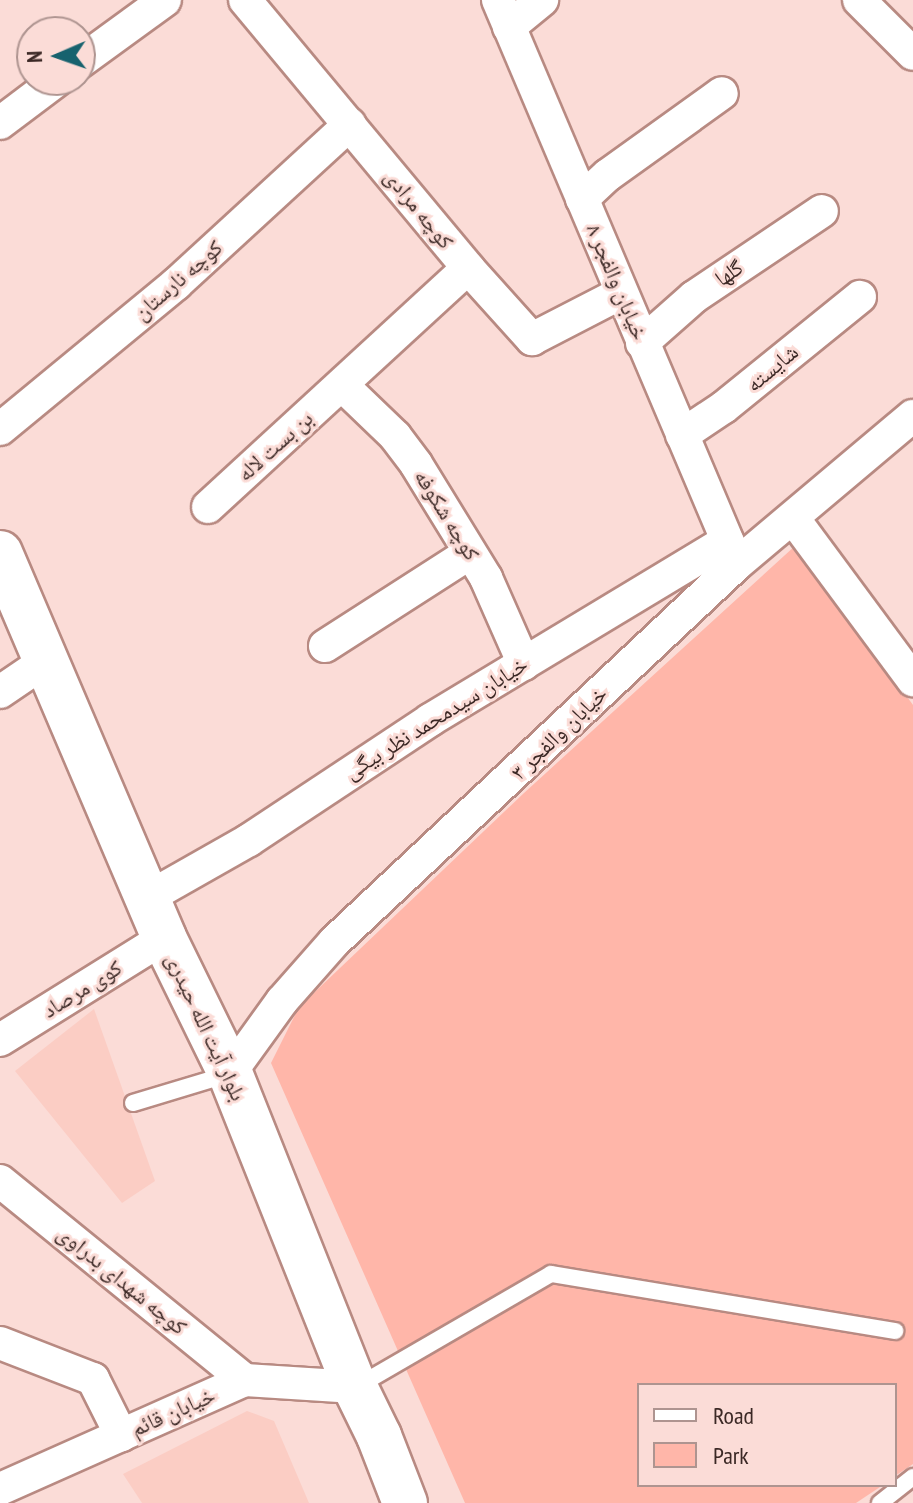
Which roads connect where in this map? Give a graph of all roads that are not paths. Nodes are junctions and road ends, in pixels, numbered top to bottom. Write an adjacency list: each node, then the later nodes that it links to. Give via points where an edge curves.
1 (165, 0): 6 (street)
2 (245, 0): 11 (street, کوچه مرادی)
3 (542, 0): 5 (street)
4 (859, 0): 7 (street)
5 (504, 13): 12 (street, خیابان والفجر ۸)
6 (96, 50)
7 (913, 54)
8 (722, 93): 12 (street)
9 (36, 96): 10 (street)
10 (0, 123)
11 (350, 124): 14 (street, کوچه مرادی); 20 (street, کوچه نارستان, via 176,284)
12 (582, 199): 15 (street, خیابان والفجر ۸)
13 (822, 211): 17 (street, گلها, via 694,297)
14 (468, 268): 15 (street, کوچه مرادی, via 532,339); 18 (street, بن بست لاله)
15 (621, 293): 17 (street, خیابان والفجر ۸)
16 (860, 297): 21 (street, شایسته)
17 (642, 343): 21 (street, خیابان والفجر ۸)
18 (342, 385): 22 (street, بن بست لاله); 26 (street, کوچه شکوفه, via 405,449)
19 (913, 416): 23 (street, خیابان والفجر ۳)
20 (0, 429)
21 (682, 435): 24 (street, خیابان والفجر ۸)
22 (208, 507)
23 (793, 518): 24 (street, خیابان والفجر ۳); 27 (street)
24 (732, 552): 30 (street, خیابان سیدمحمد نظر بیگی); 36 (street, خیابان والفجر ۳, via 334,942 282,1001)
25 (0, 553): 29 (main road, بلوار آیت الله حیدری)
26 (470, 553): 28 (street); 30 (street, کوچه شکوفه)
27 (902, 641): 31 (street)
28 (325, 646)
29 (47, 660): 32 (street); 33 (main road, بلوار آیت الله حیدری)
30 (524, 664): 33 (street, خیابان سیدمحمد نظر بیگی, via 341,776 249,840)
31 (913, 680)
32 (0, 692)
33 (147, 898): 34 (main road, بلوار آیت الله حیدری)
34 (164, 938): 35 (street, کوی مرصاد); 36 (main road, بلوار آیت الله حیدری)
35 (0, 1040)
36 (230, 1073): 37 (lane); 42 (main road, بلوار آیت الله حیدری)
37 (133, 1103)
38 (0, 1181): 41 (street, کوچه شهدای بدراوی)
39 (895, 1331): 42 (lane, via 551,1274)
40 (0, 1343): 43 (street, via 93,1379)
41 (245, 1380): 42 (street, خیابان قائم); 43 (street, خیابان قائم)
42 (355, 1387): 47 (main road, بلوار آیت الله حیدری)
43 (121, 1435): 46 (street, خیابان قائم)
44 (913, 1477): 48 (lane)
45 (0, 1489): 46 (street, خیابان قائم)
46 (36, 1489)
47 (405, 1503)
48 (880, 1503)

